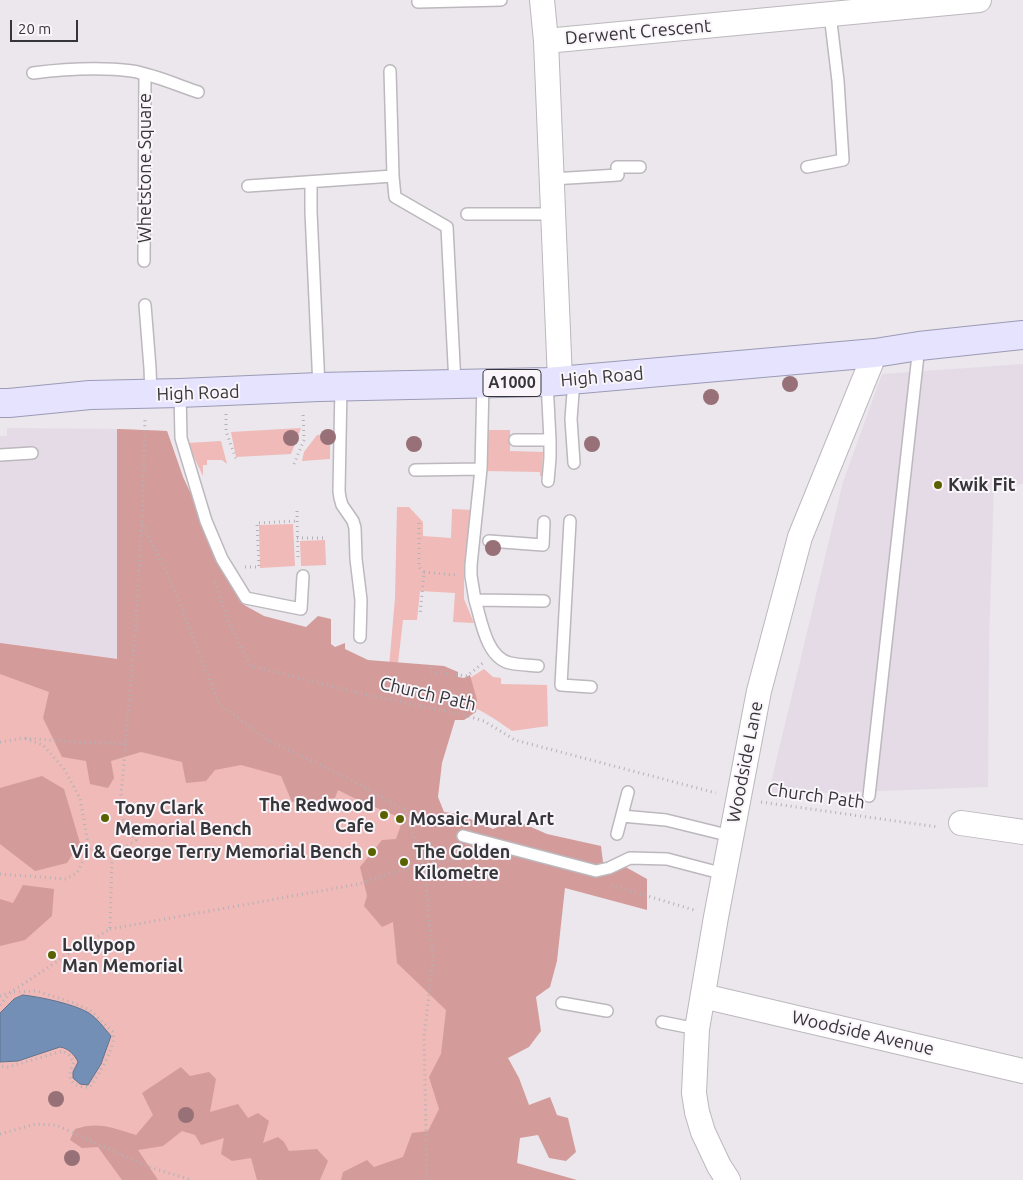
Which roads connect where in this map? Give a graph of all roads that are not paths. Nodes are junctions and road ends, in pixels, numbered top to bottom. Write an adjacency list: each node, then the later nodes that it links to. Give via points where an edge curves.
1 (418, 0): 2 (lane)
2 (501, 0)
3 (542, 0): 6 (street)
4 (979, 0): 5 (street, Derwent Crescent)
5 (830, 14): 6 (street, Derwent Crescent); 11 (lane, via 843,160)
6 (546, 41): 14 (street, Derwent Crescent)
7 (390, 71): 13 (lane)
8 (33, 72): 9 (lane, via 104,69)
9 (145, 74): 10 (lane); 19 (lane, Whetstone Square)
10 (198, 92)
11 (807, 166)
12 (640, 167): 14 (lane, via 617,167 618,175)
13 (394, 176): 15 (lane); 26 (lane, via 395,197 447,227)
14 (552, 179): 18 (street, Derwent Crescent)
15 (311, 182): 16 (lane); 27 (lane)
16 (248, 186)
17 (467, 214): 18 (lane)
18 (553, 214): 24 (street, Derwent Crescent)
19 (144, 261)
20 (144, 305): 29 (lane, via 150,368)
21 (1023, 335): 22 (main road, High Road / A1000)
22 (919, 346): 23 (main road, High Road / A1000); 49 (lane)
23 (875, 353): 24 (main road, High Road / A1000); 55 (street, Woodside Lane, via 800,537 759,691)
24 (561, 381): 25 (main road, High Road / A1000); 32 (lane); 35 (lane, via 571,420)
25 (483, 383): 26 (main road, High Road / A1000); 36 (lane)
26 (455, 384): 27 (main road, High Road / A1000)
27 (321, 387): 28 (main road, High Road / A1000); 45 (lane, via 340,498 355,528 361,600)
28 (180, 394): 29 (main road, High Road / A1000); 42 (lane, via 181,438 206,521 222,559 246,598 301,609)
29 (148, 395): 30 (main road, High Road / A1000, via 90,395)
30 (0, 403)
31 (514, 440): 32 (lane)
32 (550, 440): 38 (lane)
33 (32, 453): 34 (lane)
34 (0, 455)
35 (574, 463)
36 (481, 469): 37 (lane); 43 (lane, via 471,565)
37 (415, 470)
38 (548, 481)
39 (570, 521): 47 (lane, via 561,685)
40 (544, 522): 41 (lane, via 543,545)
41 (489, 541)
42 (303, 576)
43 (475, 600): 44 (lane); 46 (lane, via 494,654 508,663)
44 (544, 601)
45 (360, 637)
46 (538, 666)
47 (591, 686)
48 (628, 792): 50 (lane)
49 (869, 796)
50 (622, 816): 53 (lane); 55 (lane, via 666,820)
51 (951, 825): 52 (street)
52 (1023, 832)
53 (617, 834)
54 (463, 836): 56 (lane, via 596,871 630,858 667,860)
55 (731, 836): 56 (street, Woodside Lane)
56 (724, 874): 57 (street, Woodside Lane)
57 (703, 996): 61 (street, Woodside Lane); 62 (street, Woodside Avenue)
58 (562, 1003): 59 (lane)
59 (607, 1012)
60 (662, 1022): 61 (lane)
61 (697, 1029): 63 (street, Woodside Lane, via 694,1093 697,1112 703,1132)
62 (1023, 1071)
63 (728, 1180)

